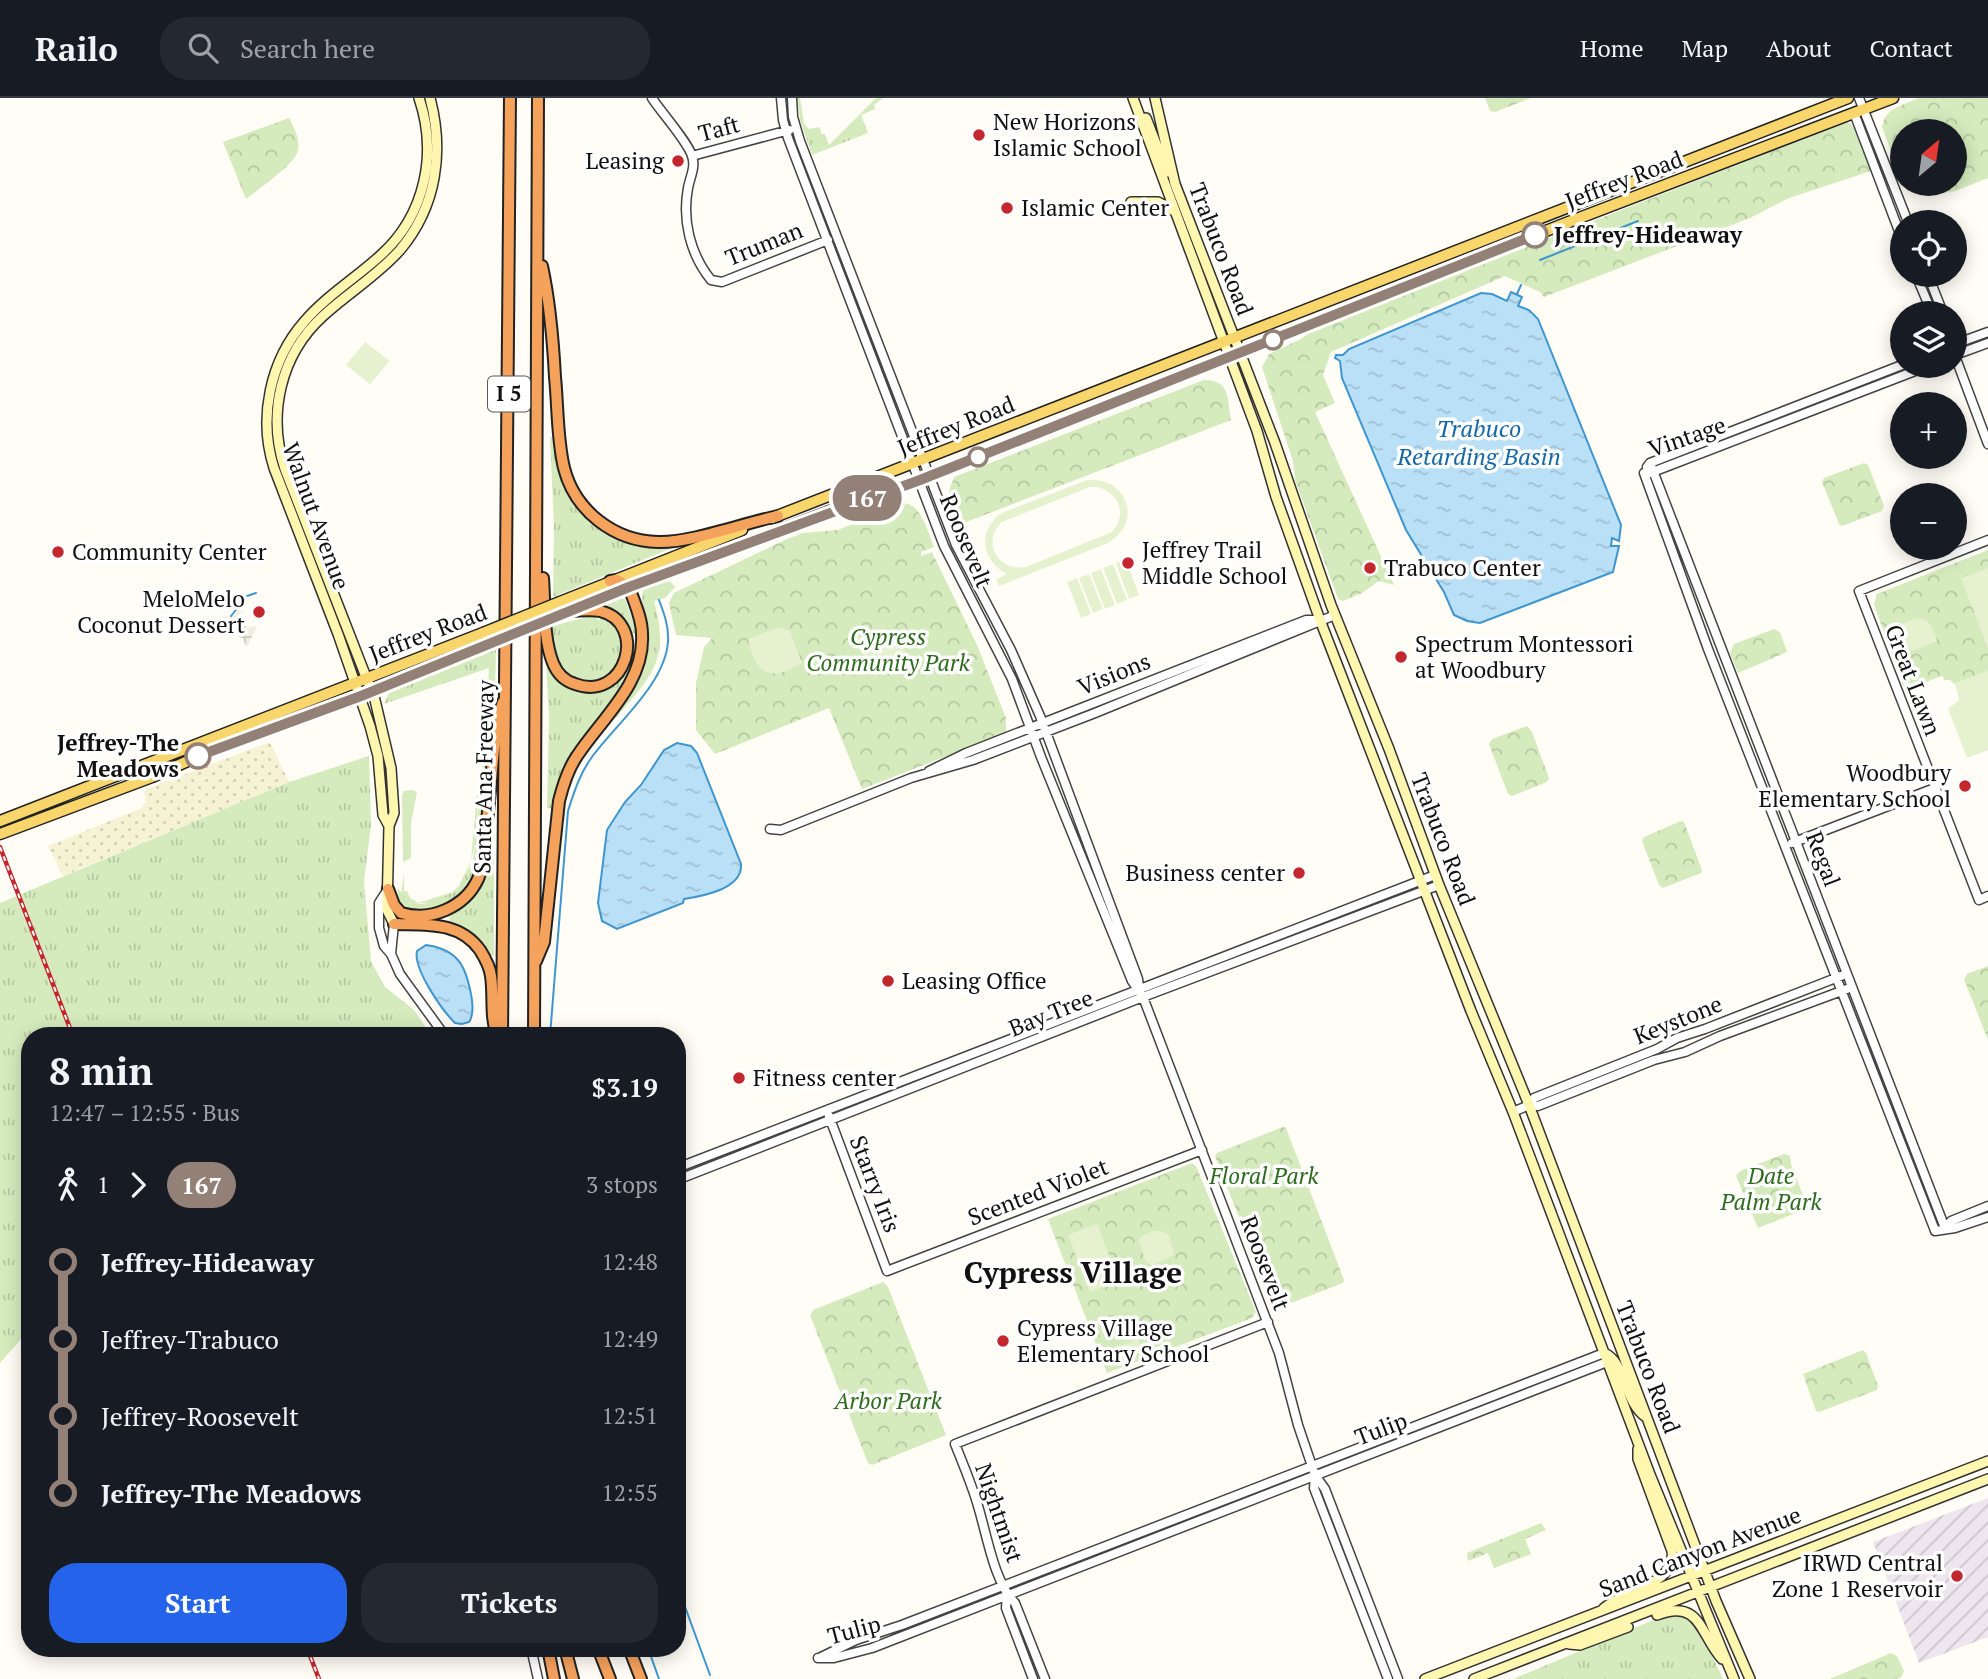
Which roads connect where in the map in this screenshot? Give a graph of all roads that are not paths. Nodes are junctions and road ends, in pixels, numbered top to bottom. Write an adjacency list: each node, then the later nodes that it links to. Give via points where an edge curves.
1 (419, 98): 24 (main road, Walnut Avenue, via 428,135 427,165)
2 (430, 98): 24 (main road, Walnut Avenue, via 438,136 436,168 427,204)
3 (510, 98): 57 (highway, Santa Ana Freeway / I 5)
4 (538, 98): 25 (highway, I 5)
5 (652, 98): 18 (street)
6 (780, 98): 17 (street, Roosevelt)
7 (792, 98): 16 (street, Roosevelt)
8 (1133, 98): 15 (main road, Trabuco Road)
9 (1155, 98): 14 (main road, Trabuco Road)
10 (1848, 98): 13 (main road); 28 (main road, Jeffrey Road)
11 (1859, 98): 13 (street)
12 (1893, 98): 13 (main road, Jeffrey Road)
13 (1859, 111): 21 (street); 22 (street); 35 (main road, Jeffrey Road)
14 (1159, 114): 15 (main road); 19 (main road, Trabuco Road)
15 (1143, 119): 19 (main road); 23 (main road, Trabuco Road)
16 (796, 129): 17 (street, Taft); 29 (street, Roosevelt)
17 (786, 131): 18 (street, Taft); 26 (street, Roosevelt)
18 (692, 156): 26 (street, Truman, via 688,232 697,259 714,282)
19 (1175, 184): 28 (main road, Trabuco Road)
20 (1131, 202): 23 (main road, via 1158,202)
21 (1892, 210)
22 (1903, 210)
23 (1174, 213): 31 (main road, Trabuco Road)
24 (403, 238): 56 (main road, Walnut Avenue, via 390,261 307,333 288,367 277,407 281,457)
25 (537, 240): 48 (highway, I 5); 49 (highway, via 550,301 561,450 569,483 586,510 610,530 657,542)
26 (828, 240): 33 (street, Roosevelt)
27 (1988, 332): 30 (street)
28 (1235, 337): 31 (main road, Jeffrey Road); 35 (main road, Trabuco Road)
29 (878, 340): 33 (street); 41 (street, Roosevelt)
30 (1967, 340)
31 (1223, 342): 36 (main road, Trabuco Road); 41 (main road, Jeffrey Road)
32 (1988, 343): 34 (street)
33 (867, 345): 42 (street, Roosevelt)
34 (1967, 351)
35 (1241, 353): 36 (main road, Jeffrey Road); 54 (main road, Trabuco Road)
36 (1229, 358): 46 (main road, Jeffrey Road); 55 (main road, Trabuco Road)
37 (1890, 370): 43 (street, Vintage)
38 (1897, 378): 44 (street, Vintage)
39 (1963, 378): 40 (street)
40 (1988, 444)
41 (924, 459): 42 (main road, Jeffrey Road); 46 (street, Roosevelt)
42 (914, 463): 47 (street, Roosevelt); 49 (main road, Jeffrey Road)
43 (1650, 463): 44 (street, Regal); 45 (street, Vintage)
44 (1655, 472): 45 (street, Vintage); 69 (street, Regal)
45 (1644, 473): 70 (street, Regal)
46 (930, 475): 47 (main road, Jeffrey Road); 61 (street, Roosevelt, via 960,552)
47 (920, 480): 52 (main road, Jeffrey Road); 62 (street, Roosevelt, via 944,546 1012,679)
48 (537, 512): 53 (highway, via 553,663 573,684 587,687 607,682 620,672 627,657 621,626 601,612); 78 (highway, I 5)
49 (778, 516): 51 (main road, Jeffrey Road)
50 (1988, 540): 64 (street, Great Lawn, via 1858,591)
51 (610, 581): 52 (highway); 53 (main road, Jeffrey Road)
52 (629, 587): 53 (main road, Jeffrey Road); 78 (highway, via 643,634 636,671 576,757 564,783 544,942)
53 (563, 609): 56 (main road, Jeffrey Road, bridge, via 483,633); 58 (main road, Jeffrey Road, bridge)
54 (1335, 615): 55 (street, Visions); 71 (main road, Trabuco Road)
55 (1320, 620): 61 (street, Visions, via 1306,620); 72 (main road, Trabuco Road)
56 (361, 680): 58 (main road, Walnut Avenue); 59 (main road, Walnut Avenue); 60 (main road, Jeffrey Road)
57 (507, 690): 74 (highway, via 497,719 482,861 474,886 454,906 422,915 401,913); 84 (highway, Santa Ana Freeway / I 5)
58 (371, 692): 59 (main road, Jeffrey Road); 66 (main road, Walnut Avenue, via 389,757 394,813)
59 (361, 696): 63 (main road, Jeffrey Road); 66 (main road, Walnut Avenue, via 378,756 383,815)
60 (255, 720): 63 (main road, via 253,729); 65 (main road, Jeffrey Road)
61 (1044, 728): 62 (street, Visions); 81 (street, Roosevelt)
62 (1032, 732): 67 (street, Visions, via 944,770 925,773 781,830); 81 (street, Roosevelt, via 1132,981)
63 (199, 756): 68 (main road, Jeffrey Road)
64 (1935, 788): 69 (street); 75 (street, Great Lawn, via 1979,900)
65 (0, 821)
66 (389, 826): 74 (main road, Walnut Avenue)
67 (770, 829)
68 (0, 834)
69 (1796, 841): 70 (street); 79 (street, Regal)
70 (1786, 845): 79 (street, Regal)
71 (1436, 874): 72 (street, Bay Tree); 73 (main road, Trabuco Road)
72 (1422, 885): 73 (street, Bay Tree); 81 (street, Bay Tree); 88 (main road, Trabuco Road)
73 (1439, 885): 86 (main road, Trabuco Road)
74 (388, 888): 76 (main road, Walnut Avenue, via 388,912); 77 (street, via 379,903 380,928)
75 (1988, 896)
76 (394, 924): 77 (street); 83 (highway, via 446,927 465,935 478,948 491,975)
77 (391, 954): 82 (street)
78 (534, 967): 85 (highway, I 5)
79 (1841, 976): 80 (street, Regal); 86 (street, Keystone, via 1676,1038 1534,1098)
80 (1847, 989): 86 (street, Keystone, via 1538,1106); 95 (street, Regal); 95 (street, Regal, via 1935,1231)
81 (1141, 993): 87 (street, Bay Tree); 89 (street, Bay Tree); 90 (street, Roosevelt)
82 (438, 1027)
83 (493, 1027)
84 (502, 1027)
85 (534, 1027)
86 (1529, 1105): 88 (street, Keystone); 99 (main road, Trabuco Road)
87 (827, 1111): 89 (street, Starry Iris); 91 (street, Bay Tree)
88 (1513, 1112): 98 (main road, Trabuco Road)
89 (831, 1120): 92 (street, Bay Tree); 96 (street, Starry Iris)
90 (1202, 1150): 96 (street, Scented Violet); 97 (street, Roosevelt)
91 (686, 1165)
92 (686, 1176)
93 (1988, 1206): 95 (street)
94 (1988, 1217): 95 (street)
95 (1945, 1228)
96 (887, 1271)
97 (1268, 1322): 102 (street, Roosevelt); 106 (street, Nightmist, via 955,1444)
98 (1606, 1357): 99 (main road, via 1615,1363 1631,1402); 100 (main road, Trabuco Road); 102 (street, Tulip)
99 (1647, 1418): 104 (main road, Trabuco Road)
100 (1639, 1443): 105 (main road, Trabuco Road); 110 (main road, via 1638,1459 1668,1536 1672,1563 1669,1571 1650,1584 1612,1600)
101 (1988, 1461): 104 (main road, Sand Canyon Avenue)
102 (1314, 1471): 106 (street, Tulip); 109 (street, Tulip); 127 (street, Roosevelt, via 1314,1488); 128 (street, Roosevelt)
103 (1988, 1479): 107 (main road, Sand Canyon Avenue)
104 (1706, 1571): 105 (main road, Sand Canyon Avenue); 107 (main road, Trabuco Road)
105 (1692, 1576): 108 (main road, Trabuco Road); 110 (main road, Sand Canyon Avenue)
106 (1003, 1585): 109 (street, Nightmist); 109 (street, Tulip, via 818,1658 860,1652)
107 (1712, 1587): 108 (main road, Sand Canyon Avenue); 132 (main road, Trabuco Road)
108 (1698, 1593): 111 (main road, Sand Canyon Avenue); 118 (main road, Trabuco Road)
109 (1007, 1595): 125 (street, Nightmist, via 1006,1608); 126 (street, Nightmist, via 1015,1604)
110 (1600, 1612): 129 (main road, Sand Canyon Avenue)
111 (1567, 1644): 118 (main road, via 1580,1645 1680,1610 1696,1618); 130 (main road, Sand Canyon Avenue)
112 (533, 1657): 119 (street)
113 (550, 1657): 120 (highway)
114 (567, 1657): 121 (highway)
115 (598, 1657): 122 (highway)
116 (600, 1657): 123 (highway)
117 (632, 1657): 124 (highway)
118 (1729, 1667): 131 (main road)
119 (538, 1679)
120 (554, 1679)
121 (573, 1679)
122 (602, 1679)
123 (610, 1679)
124 (640, 1679)
125 (1033, 1679)
126 (1045, 1679)
127 (1388, 1679)
128 (1398, 1679)
129 (1425, 1679)
130 (1474, 1679)
131 (1734, 1679)
132 (1750, 1679)

